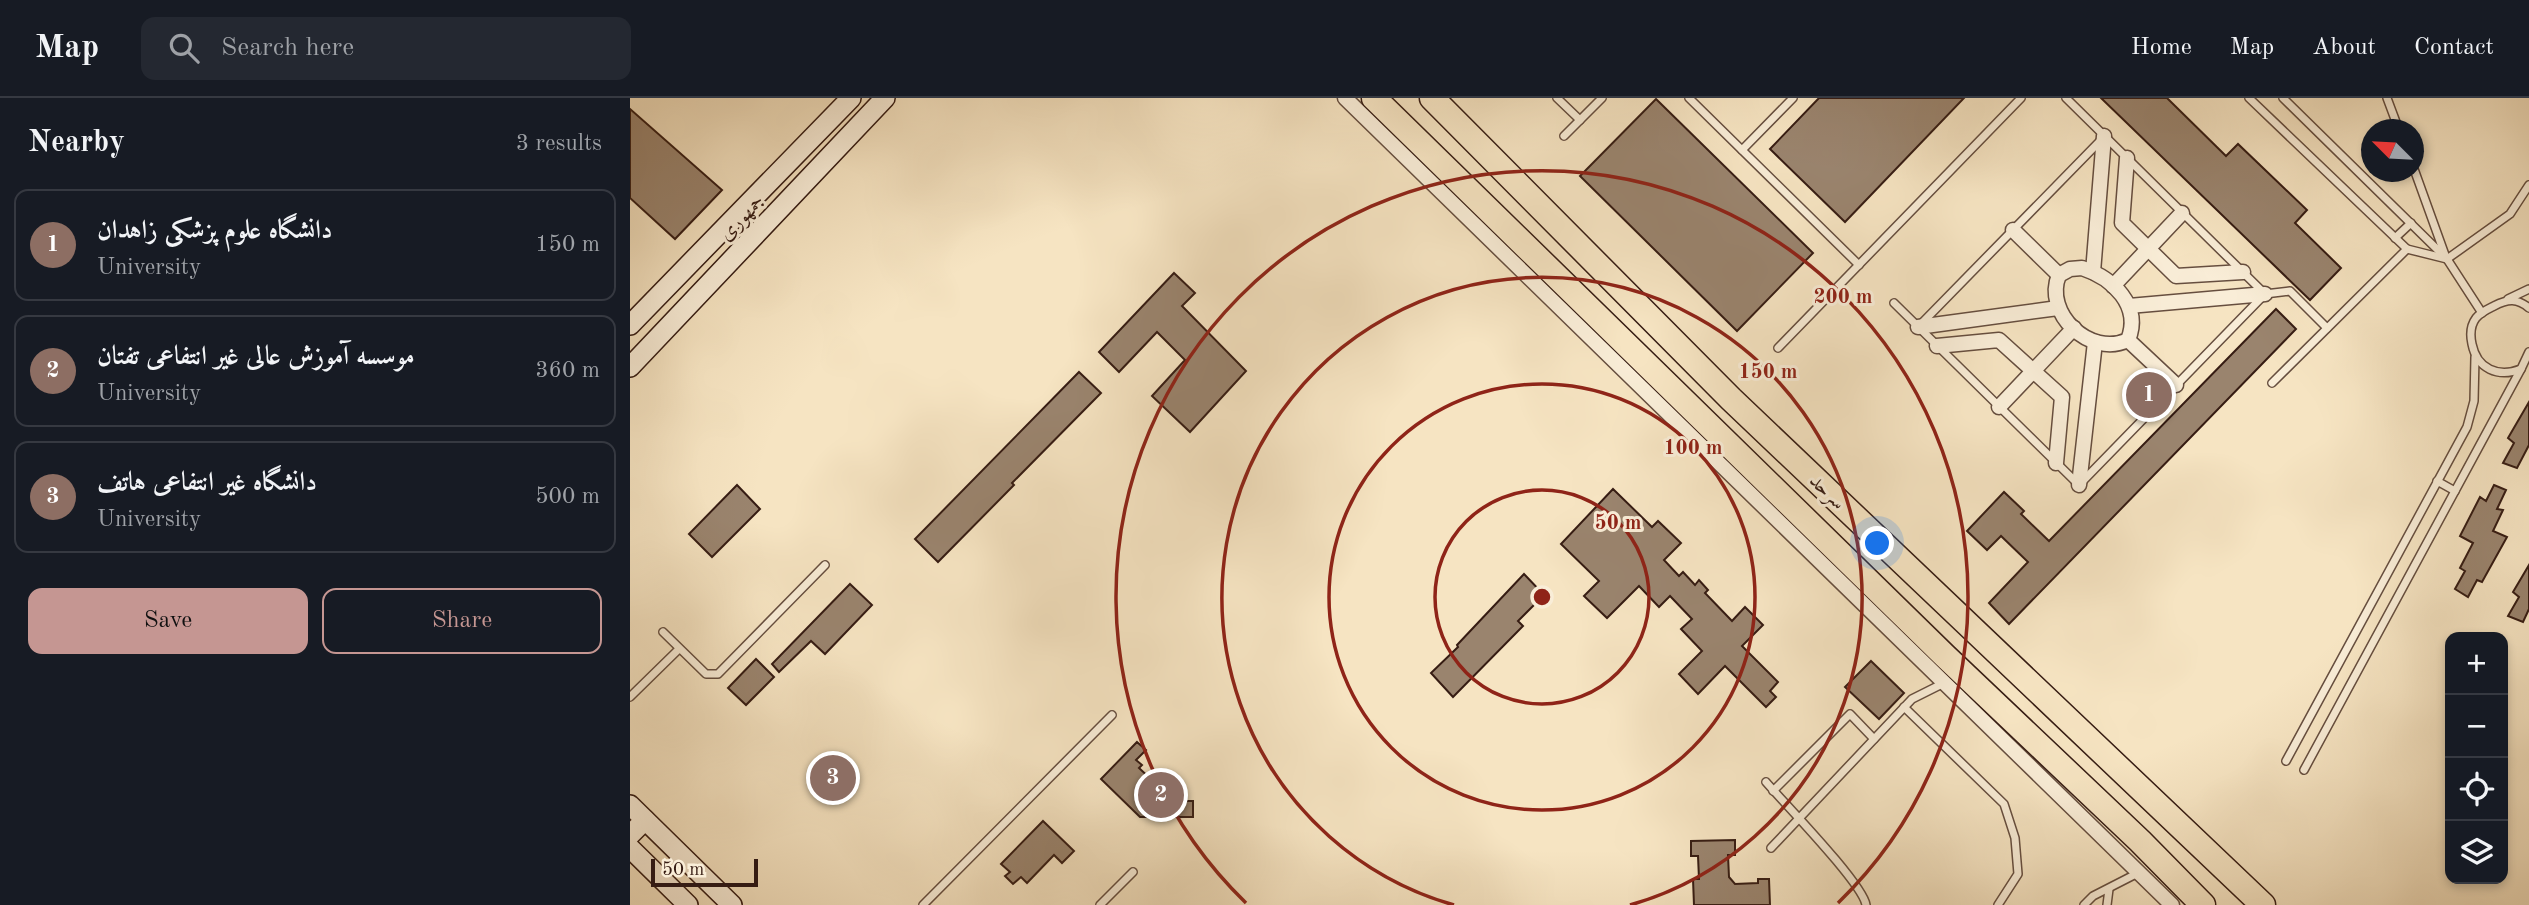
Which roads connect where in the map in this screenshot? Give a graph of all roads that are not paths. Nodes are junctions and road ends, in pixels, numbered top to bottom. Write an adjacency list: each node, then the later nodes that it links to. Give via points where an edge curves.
1 (851, 98): 43 (main road, جمهوری)
2 (886, 98): 52 (main road, جمهوری)
3 (1345, 98): 66 (street)
4 (1374, 98): 93 (highway, سرحد)
5 (1432, 98): 94 (highway, سرحد, via 1731,399)
6 (1558, 98): 16 (lane)
7 (1602, 98): 16 (lane)
8 (1689, 98): 19 (lane)
9 (1793, 98): 19 (lane)
10 (2021, 98): 30 (lane)
11 (2066, 98): 18 (lane)
12 (2249, 98): 26 (lane)
13 (2283, 98): 24 (lane)
14 (2387, 98): 15 (lane)
15 (2395, 119)
16 (1580, 120): 17 (lane)
17 (1564, 136)
18 (2104, 136): 20 (lane); 25 (lane); 31 (street)
19 (1742, 150): 30 (lane)
20 (2127, 158): 23 (lane); 27 (street, via 2122,223)
21 (2418, 182): 29 (lane)
22 (2529, 185): 29 (lane, via 2510,214)
23 (2182, 212): 27 (street); 32 (lane)
24 (2411, 223): 26 (lane); 29 (lane)
25 (2012, 230): 33 (street); 44 (lane)
26 (2395, 237): 28 (lane)
27 (2148, 249): 32 (street, via 2176,276); 34 (street)
28 (2407, 249): 29 (lane); 46 (lane)
29 (2447, 259): 42 (lane)
30 (1859, 265): 50 (lane)
31 (2093, 271): 33 (street, via 2070,269); 34 (street)
32 (2243, 272): 36 (lane)
33 (2059, 275): 40 (street, via 2054,286)
34 (2113, 286): 39 (street)
35 (2529, 289): 37 (lane)
36 (2266, 294): 39 (street); 46 (lane, via 2290,291); 57 (lane)
37 (2507, 299): 41 (lane); 42 (lane)
38 (1894, 303): 44 (lane)
39 (2129, 306): 47 (street, via 2133,328)
40 (2058, 308): 44 (street); 45 (street)
41 (2529, 308)
42 (2482, 313): 53 (lane, via 2470,333)
43 (630, 326)
44 (1918, 327): 49 (lane)
45 (2074, 328): 48 (street); 55 (street)
46 (2327, 328): 56 (lane)
47 (2128, 340): 48 (street, via 2105,346); 57 (street)
48 (2095, 342): 61 (street)
49 (1937, 346): 55 (street, via 1999,340); 58 (lane)
50 (1778, 348)
51 (2529, 352): 54 (lane)
52 (634, 353)
53 (2475, 357): 54 (lane, via 2500,373); 60 (lane, via 2467,427)
54 (2521, 369): 62 (lane)
55 (2033, 371): 58 (street); 59 (street, via 2062,397)
56 (2272, 383)
57 (2176, 385): 61 (lane)
58 (1999, 407): 59 (lane)
59 (2056, 463): 61 (lane)
60 (2437, 481): 62 (lane); 71 (lane)
61 (2079, 485)
62 (2455, 491): 72 (lane)
63 (825, 565): 65 (lane, via 718,674 706,674)
64 (663, 632): 65 (lane)
65 (679, 649): 67 (lane)
66 (1944, 683): 68 (lane); 82 (street)
67 (630, 697)
68 (1904, 707): 70 (lane); 89 (lane, via 2004,804 2015,838 2018,874)
69 (1112, 715): 86 (lane)
70 (1874, 739): 74 (lane, via 1850,714); 76 (lane)
71 (2286, 761)
72 (2304, 771)
73 (1766, 782): 74 (lane)
74 (1773, 790): 76 (lane)
75 (630, 805): 77 (main road)
76 (1798, 819): 80 (lane); 88 (lane, via 1852,879)
77 (645, 820): 78 (main road); 85 (main road)
78 (630, 835)
79 (630, 848): 84 (main road)
80 (1771, 848)
81 (1133, 872): 87 (lane)
82 (2138, 872): 83 (lane); 92 (street)
83 (2109, 889): 90 (lane); 91 (lane)
84 (688, 905)
85 (732, 905)
86 (923, 905)
87 (1100, 905)
88 (1866, 905)
89 (1998, 905)
90 (2084, 905)
91 (2107, 905)
92 (2172, 905)
93 (2203, 905)
94 (2263, 905)

